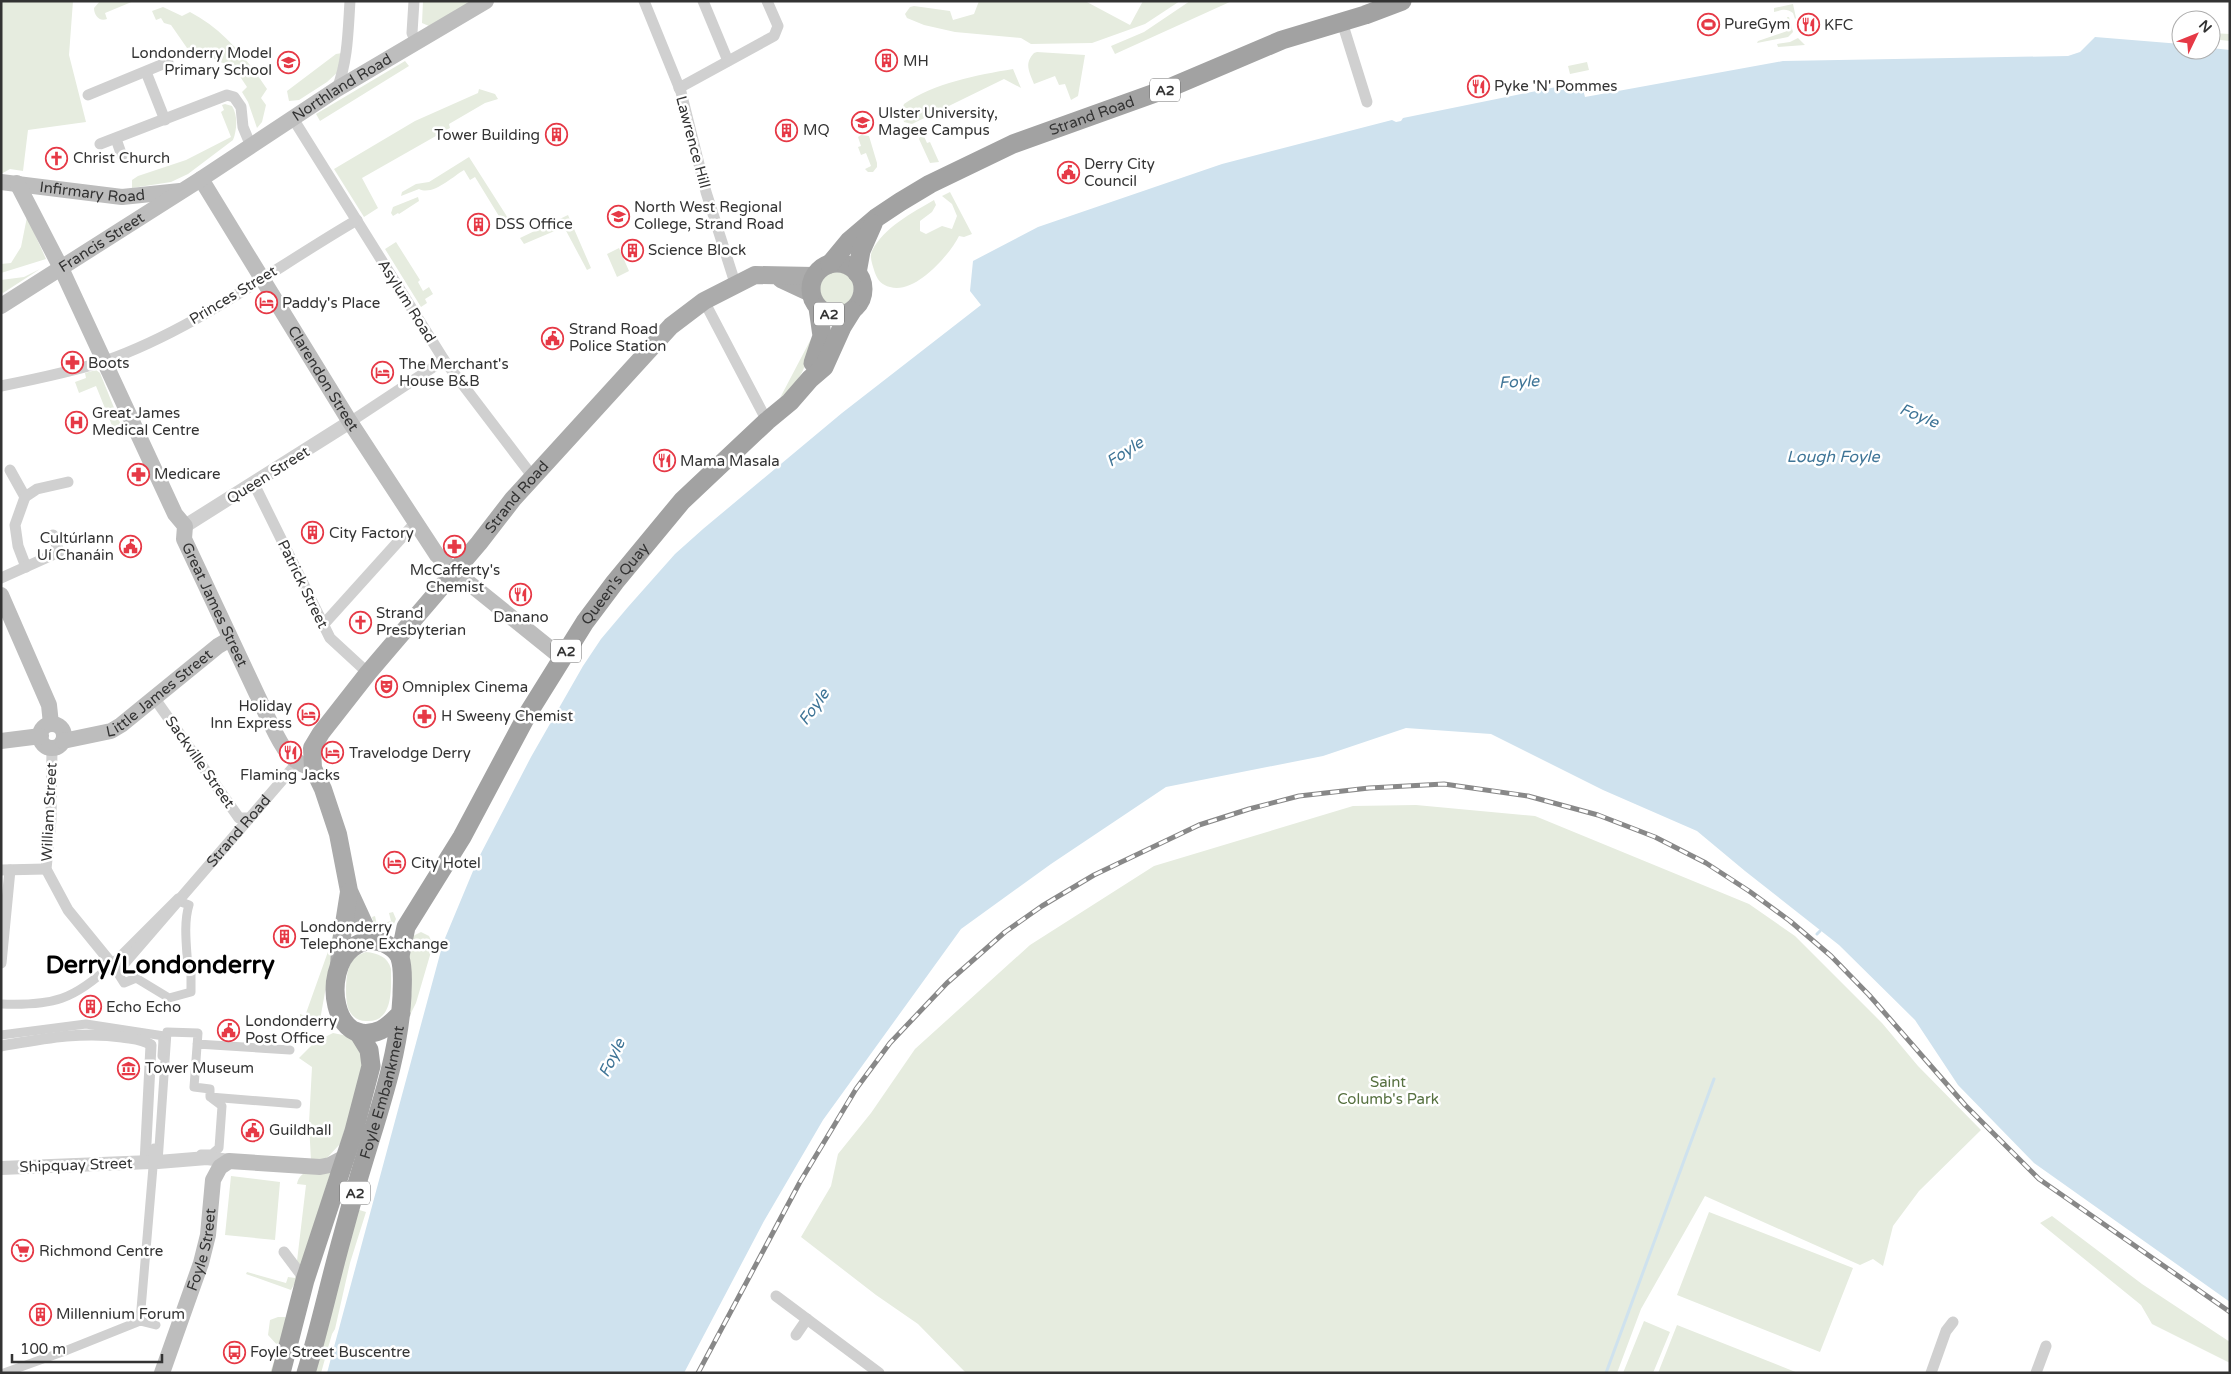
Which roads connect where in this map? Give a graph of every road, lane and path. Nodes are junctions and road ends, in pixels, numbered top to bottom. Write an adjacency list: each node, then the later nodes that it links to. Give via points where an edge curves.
1 (350, 1): 15 (street, via 347,55)
2 (414, 1): 10 (street, via 412,33)
3 (486, 1): 10 (main road, Northland Road)
4 (644, 1): 14 (street, Lawrence Hill)
5 (703, 1): 11 (street)
6 (767, 1): 11 (street, via 778,26 774,36)
7 (1402, 1): 8 (highway, Strand Road / A2)
8 (1380, 5): 9 (highway, Strand Road / A2)
9 (1342, 22): 17 (street); 27 (highway, Strand Road / A2, via 1282,40 1169,88 1013,144 930,184)
10 (416, 43): 15 (main road, Northland Road)
11 (728, 60): 14 (street)
12 (168, 62): 13 (street)
13 (146, 72): 16 (street); 19 (street)
14 (679, 88): 33 (street, Lawrence Hill, via 706,192)
15 (337, 89): 18 (main road, Northland Road)
16 (88, 95)
17 (1367, 102)
18 (292, 117): 22 (main road, Northland Road); 28 (street, Asylum Road)
19 (165, 120): 20 (street); 22 (street, via 227,95 234,97 241,107 243,127)
20 (116, 139): 21 (street); 23 (street)
21 (100, 144)
22 (251, 146): 24 (main road, Northland Road)
23 (122, 156)
24 (201, 180): 26 (main road, Francis Street); 32 (main road, Clarendon Street)
25 (9, 182): 26 (main road, Infirmary Road, via 122,196); 30 (main road, Great James Street)
26 (184, 190): 30 (main road, Francis Street)
27 (876, 218): 29 (highway, Strand Road / A2, via 850,240); 31 (highway, A2, via 861,251)
28 (357, 220): 32 (street, Princes Street); 38 (street, Asylum Road)
29 (830, 264): 31 (highway, via 845,264); 34 (highway, A2, via 824,266)
30 (61, 268): 36 (main road, Francis Street); 39 (main road, Great James Street)
31 (858, 273): 37 (highway, A2, via 863,295)
32 (262, 278): 39 (street, Princes Street, via 187,324); 43 (main road, Clarendon Street)
33 (736, 286): 34 (main road, Strand Road / A2, via 755,275 769,274); 35 (main road, Strand Road / A2)
34 (814, 292): 37 (highway, A2, via 834,316); 40 (highway, Queen's Quay / A2, via 822,336)
35 (704, 301): 42 (street); 45 (main road, Strand Road / A2, via 671,326)
36 (1, 306)
37 (852, 312): 40 (highway, Queen's Quay / A2, via 824,367)
38 (444, 360): 43 (street); 45 (street, Asylum Road)
39 (104, 361): 41 (street, Princes Street); 50 (main road, Great James Street, via 175,514)
40 (810, 379): 42 (highway, Queen's Quay / A2)
41 (1, 386)
42 (767, 421): 58 (highway, Queen's Quay / A2, via 682,501 615,582)
43 (350, 422): 47 (street, Queen Street); 49 (main road, Clarendon Street)
44 (10, 470): 48 (street)
45 (533, 476): 53 (main road, Strand Road / A2)
46 (68, 482): 48 (street, via 37,489)
47 (254, 484): 50 (street, Queen Street); 56 (street, Patrick Street)
48 (25, 497): 52 (street, via 15,525)
49 (415, 523): 53 (main road, Clarendon Street, via 438,556); 56 (street)
50 (185, 526): 57 (main road, Great James Street, via 184,539)
51 (53, 535): 52 (street, via 59,552)
52 (26, 567): 54 (street)
53 (454, 571): 58 (main road, Clarendon Street); 59 (main road, Strand Road / A2)
54 (1, 578)
55 (1, 595): 61 (main road, William Street, via 49,706)
56 (323, 626): 59 (street, Patrick Street, via 330,638)
57 (230, 640): 60 (main road, Little James Street, via 218,646); 63 (main road, Great James Street)
58 (562, 658): 71 (highway, Queen's Quay / A2, via 527,715 462,837)
59 (368, 673): 64 (main road, Strand Road / A2)
60 (155, 699): 61 (main road, Little James Street, via 111,730 84,736); 66 (street, Sackville Street, via 239,818)
61 (54, 736): 62 (main road, Little James Street); 67 (street, William Street)
62 (1, 741)
63 (283, 747): 64 (main road); 65 (main road, Great James Street)
64 (312, 748): 65 (main road, A2)
65 (305, 766): 66 (street, Strand Road); 69 (main road, A2, via 323,789 338,834)
66 (250, 818): 70 (street, Strand Road)
67 (46, 869): 68 (street); 75 (street, William Street, via 68,910)
68 (6, 870): 74 (street)
69 (349, 891): 72 (main road, A2); 76 (main road, A2)
70 (180, 900): 75 (street, Strand Road); 75 (street, via 189,904 186,918 191,992 169,998 136,978 124,983)
71 (406, 927): 72 (highway, Queen's Quay / A2); 73 (highway, Queen's Quay / A2)
72 (376, 941): 73 (highway, via 390,946); 76 (highway, A2, via 351,948)
73 (400, 956): 78 (highway, A2, via 403,980)
74 (1, 963)
75 (117, 965): 77 (street, via 68,996 34,1005)
76 (339, 967): 79 (highway, A2, via 334,996 336,1006 348,1026)
77 (1, 1004)
78 (401, 1013): 79 (highway, via 380,1030); 107 (highway, Foyle Embankment / A2, via 392,1069)
79 (358, 1032): 87 (highway, Foyle Embankment / A2, via 369,1050 371,1066)
80 (1, 1035): 81 (street, via 86,1024 164,1036)
81 (158, 1044): 83 (street, via 102,1034 67,1035); 90 (street); 90 (street, bridge, via 162,1056)
82 (197, 1044): 84 (street); 85 (street, via 194,1087 210,1089); 90 (street, via 198,1034 167,1032)
83 (1, 1046)
84 (290, 1050)
85 (210, 1097): 86 (street); 89 (street, via 222,1106 219,1148 212,1154 201,1154)
86 (293, 1107)
87 (354, 1131): 88 (highway, Foyle Embankment / A2); 92 (main road, via 338,1152)
88 (345, 1157): 92 (main road); 96 (highway, Foyle Embankment / A2)
89 (200, 1160): 90 (street, Shipquay Street); 91 (street, Shipquay Street); 94 (street, via 206,1164)
90 (152, 1161): 93 (street, Shipquay Street); 99 (street)
91 (229, 1161): 92 (main road); 94 (main road, via 220,1167)
92 (320, 1167)
93 (1, 1168)
94 (213, 1180): 105 (main road, Foyle Street, via 208,1235 201,1263)
95 (284, 1252): 96 (street)
96 (305, 1280): 106 (highway, Foyle Embankment / A2)
97 (776, 1296): 98 (street)
98 (807, 1319): 102 (street); 108 (street)
99 (140, 1321): 101 (street); 104 (street)
100 (1953, 1322): 109 (street, via 1946,1330)
101 (156, 1326)
102 (796, 1335)
103 (2046, 1346): 110 (street)
104 (4, 1373)
105 (162, 1373)
106 (281, 1373)
107 (306, 1373)
108 (879, 1373)
109 (1931, 1373)
110 (2036, 1373)

